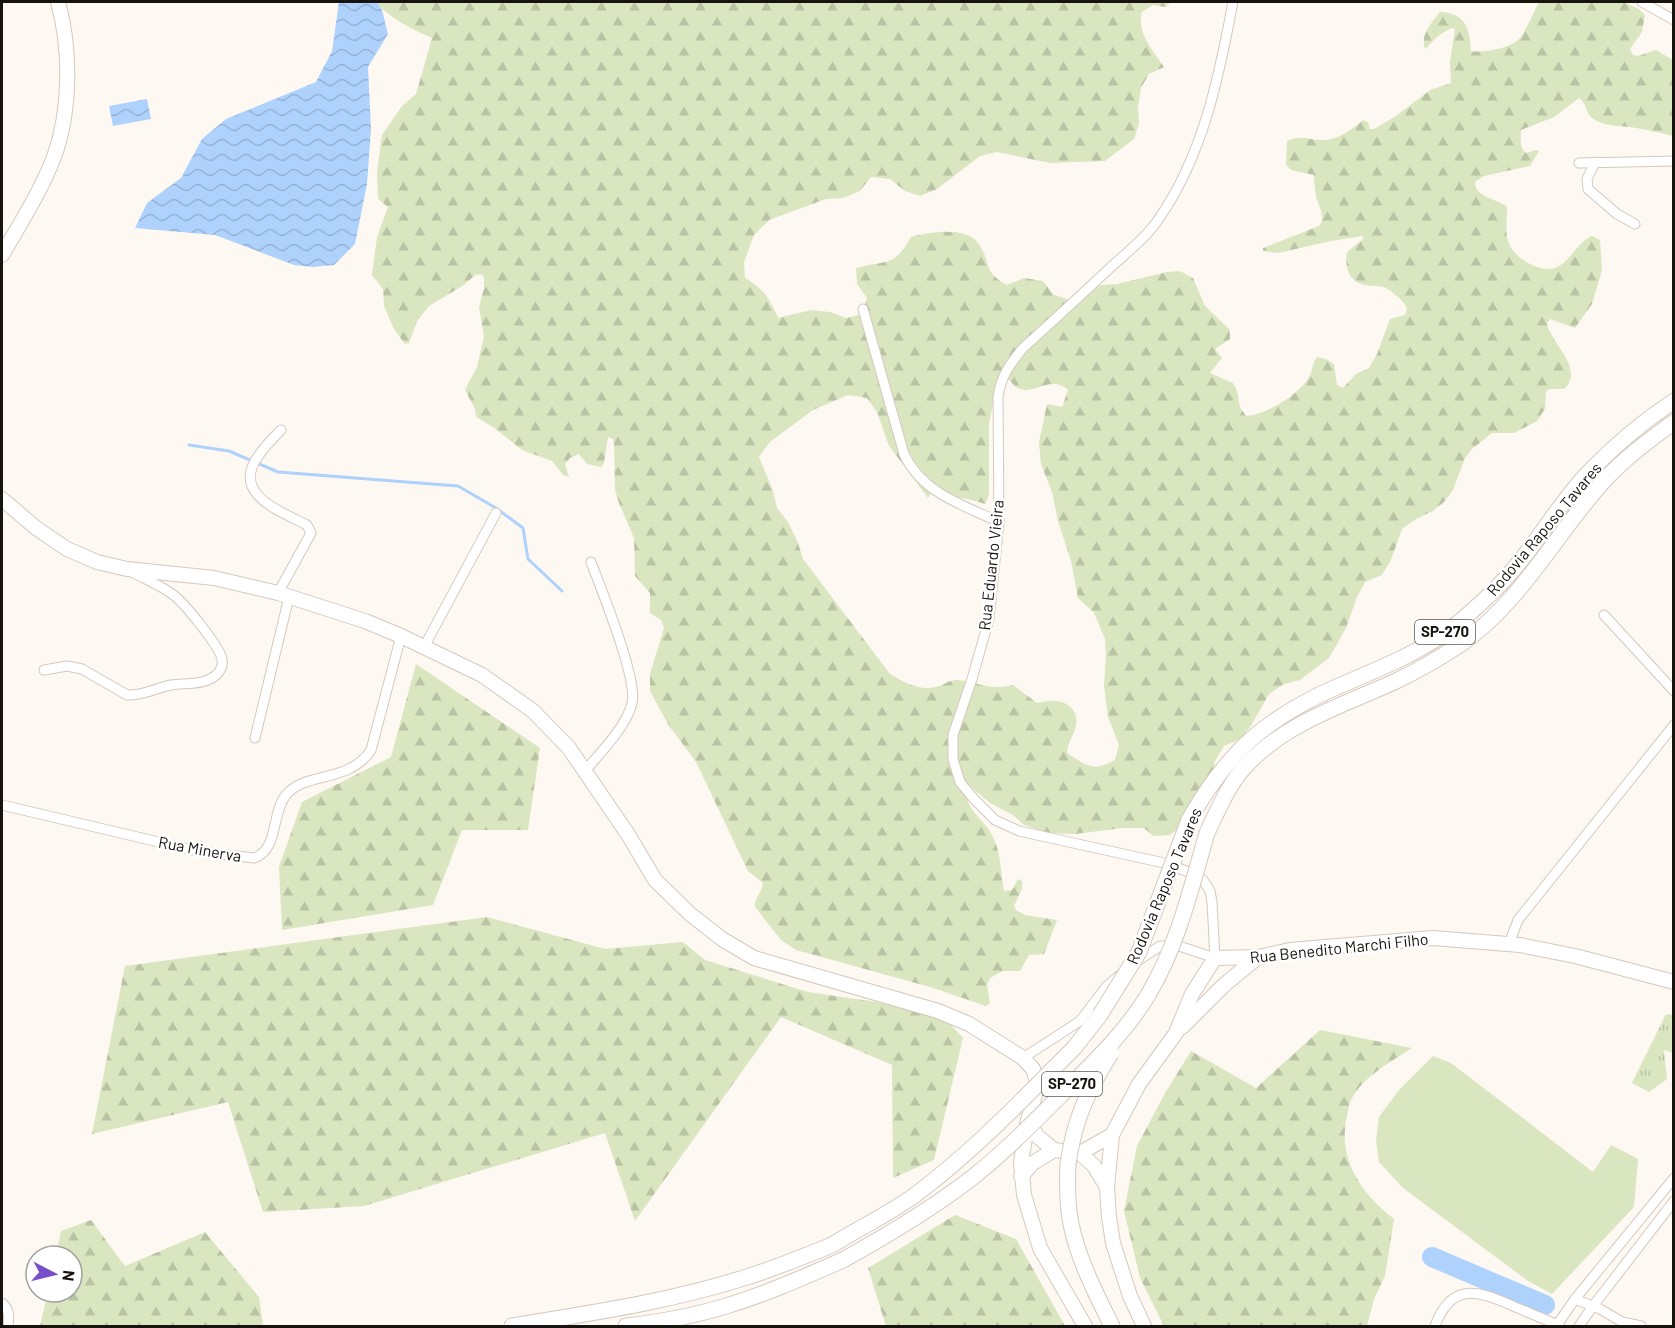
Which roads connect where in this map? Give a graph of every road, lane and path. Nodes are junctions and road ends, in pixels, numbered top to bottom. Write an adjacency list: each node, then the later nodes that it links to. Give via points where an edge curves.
1 (58, 2): 9 (main road, via 66,45 65,114 54,157)
2 (1233, 2): 16 (street, Rua Eduardo Vieira, via 1204,126 1184,175 1158,221 1023,348 1001,381)
3 (1642, 2): 4 (street)
4 (1674, 20)
5 (1674, 161): 6 (street)
6 (1595, 162): 7 (street); 8 (street, via 1587,179 1588,189)
7 (1579, 163)
8 (1635, 224)
9 (2, 255)
10 (863, 309): 16 (street, via 909,465 933,490)
11 (1674, 401): 48 (highway, Rodovia Raposo Tavares / SP-270, bridge, via 1626,437 1586,475 1513,570 1455,625 1426,646 1277,718 1224,766 1189,820 1139,952 1100,1016 1016,1108 943,1173 900,1205 832,1245 750,1276 645,1303)
12 (1674, 422): 33 (highway, Rodovia Raposo Tavares / SP-270, bridge, via 1602,482 1524,584 1462,643 1396,681 1291,729 1242,770 1207,833 1168,957)
13 (280, 430): 19 (street, via 257,456 250,475 261,501 310,529)
14 (2, 499): 18 (main road, via 67,549)
15 (496, 513): 22 (street)
16 (999, 522): 31 (street, Rua Eduardo Vieira, via 989,619 952,735 953,759 960,782 995,820 1019,831 1164,864 1203,880 1212,902)
17 (591, 562): 27 (street, via 633,693 632,704 619,728)
18 (127, 569): 19 (main road, via 214,578); 23 (street, via 174,594 219,651 222,668 207,681 170,685 135,696 82,669 67,666)
19 (284, 595): 21 (main road); 26 (street)
20 (1604, 615): 24 (street)
21 (401, 636): 22 (main road); 28 (street, Rua Minerva, via 371,750 356,767 297,786 286,795 269,847 262,856 201,852)
22 (424, 647): 27 (main road, via 482,675 533,711)
23 (44, 670)
24 (1674, 691)
25 (1673, 725): 29 (street, via 1518,920)
26 (255, 738)
27 (585, 771): 35 (main road, via 655,880 722,939 754,958 938,1011 969,1024)
28 (2, 805)
29 (1509, 944): 30 (main road, Rua Benedito Marchi Filho, via 1433,938 1290,950); 32 (main road, Rua Benedito Marchi Filho, via 1575,956)
30 (1258, 957): 31 (main road, Rua Benedito Marchi Filho); 34 (main road)
31 (1215, 958): 34 (main road, via 1192,994); 35 (street, via 1179,946 1160,946 1106,987 1080,1021)
32 (1674, 982)
33 (1129, 1025): 49 (highway, Rodovia Raposo Tavares / SP-270, bridge, via 1002,1152 896,1231 843,1260 769,1292 724,1307); 51 (highway, bridge, via 1081,1106 1068,1164 1071,1224 1083,1263)
34 (1176, 1032): 37 (main road, via 1139,1084)
35 (1023, 1058): 36 (main road, SP-270, via 1033,1068 1038,1084)
36 (1028, 1120): 38 (main road, via 1037,1136); 40 (main road, SP-270)
37 (1112, 1135): 39 (main road); 42 (main road)
38 (1054, 1150): 39 (main road); 40 (main road)
39 (1080, 1153): 42 (main road)
40 (1021, 1176): 50 (main road, SP-270, via 1040,1248)
41 (1674, 1178): 44 (street)
42 (1107, 1187): 52 (main road, via 1113,1243)
43 (1674, 1201): 46 (street)
44 (1575, 1299): 46 (street); 54 (street)
45 (2, 1303): 47 (street, via 9,1314)
46 (1593, 1306): 55 (street); 56 (street, via 1622,1322)
47 (8, 1326)
48 (512, 1326)
49 (626, 1326)
50 (1085, 1326)
51 (1112, 1326)
52 (1143, 1326)
53 (1435, 1326): 54 (street, via 1440,1312 1453,1298 1467,1292 1488,1295)
54 (1559, 1326)
55 (1579, 1326)
56 (1641, 1326)

